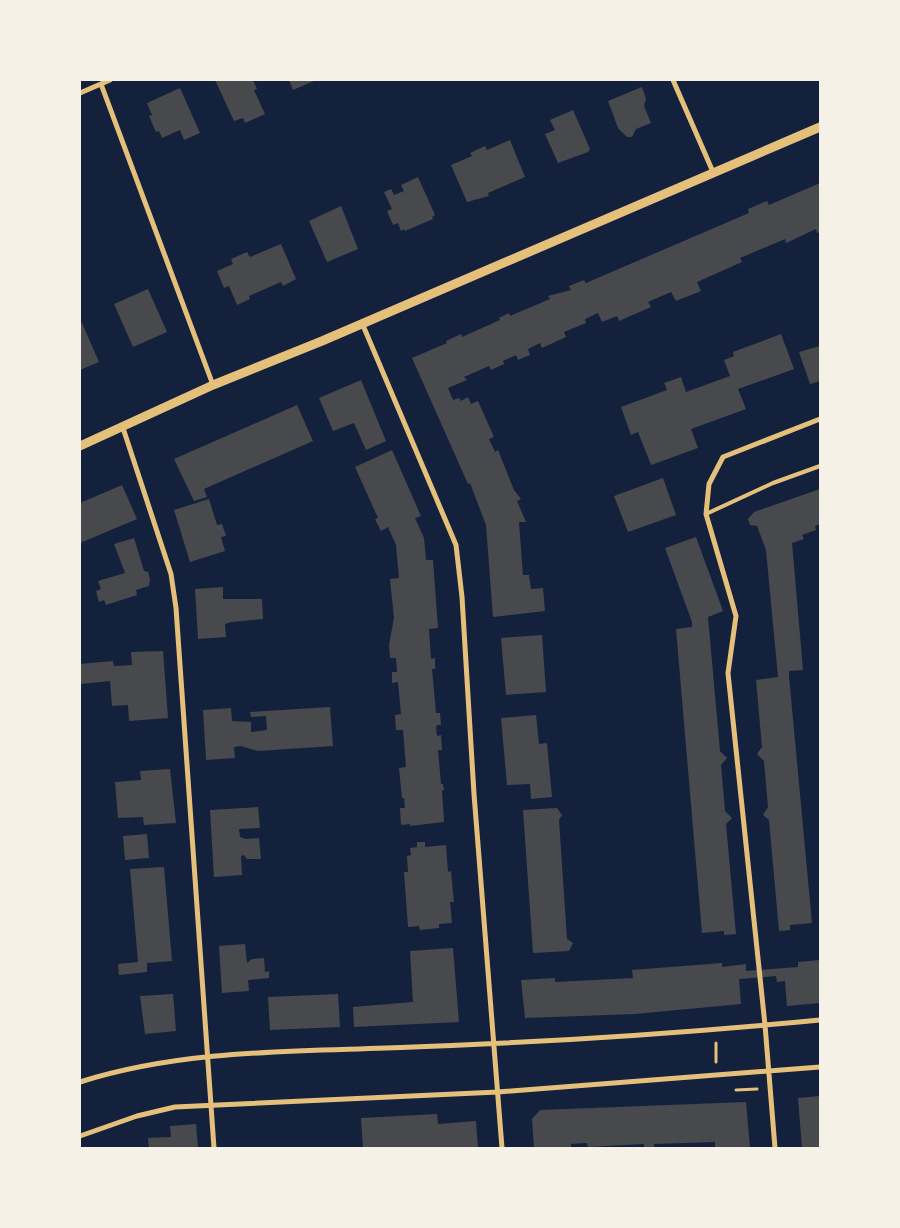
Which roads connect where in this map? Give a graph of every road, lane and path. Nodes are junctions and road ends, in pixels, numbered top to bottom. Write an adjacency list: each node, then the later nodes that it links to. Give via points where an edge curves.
1 (110, 80): 3 (street)
2 (673, 80): 6 (street)
3 (100, 82): 4 (street); 8 (street)
4 (80, 94)
5 (820, 127): 6 (street)
6 (713, 172): 7 (street)
7 (362, 323): 8 (street); 17 (street, via 456,545)
8 (213, 385): 10 (street)
9 (820, 419): 13 (street, via 723,457 709,484)
10 (123, 428): 11 (street); 18 (street, via 171,574 176,608)
11 (80, 446)
12 (820, 466): 13 (lane)
13 (706, 514): 15 (street, via 736,616 728,673)
14 (820, 1020): 15 (street)
15 (765, 1026): 16 (street); 20 (street)
16 (716, 1029): 17 (street); 21 (path)
17 (494, 1044): 18 (street); 23 (street)
18 (208, 1056): 22 (street, via 110,1072); 24 (street)
19 (820, 1067): 20 (street)
20 (768, 1071): 21 (street); 28 (street)
21 (716, 1075): 23 (street)
22 (80, 1082)
23 (498, 1092): 24 (street); 27 (street)
24 (211, 1104): 25 (street, via 175,1107 137,1116); 26 (street)
25 (80, 1136)
26 (214, 1148)
27 (502, 1148)
28 (775, 1148)

